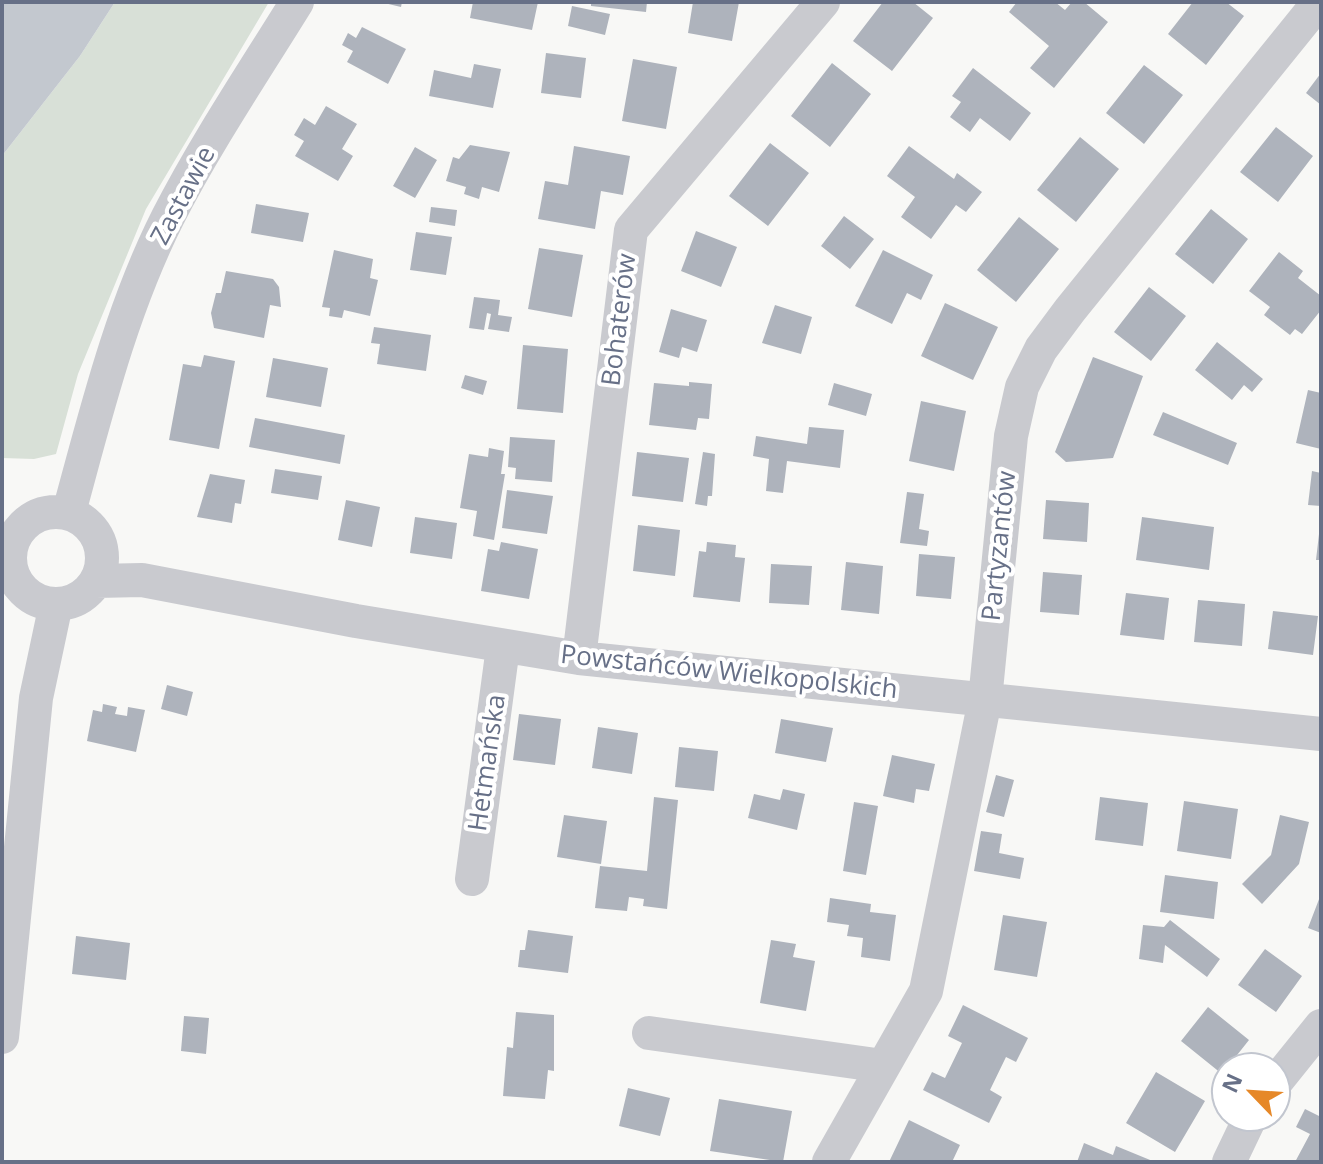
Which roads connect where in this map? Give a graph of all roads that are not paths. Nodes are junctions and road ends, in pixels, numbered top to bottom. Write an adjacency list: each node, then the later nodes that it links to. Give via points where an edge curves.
1 (297, 2): 4 (street, Zastawie, via 168,218 125,321)
2 (823, 2): 9 (street, Bohaterów, via 631,230)
3 (1319, 2): 10 (street, Partyzantów, via 1070,310 1022,387 1011,436)
4 (61, 512): 5 (street, via 28,520); 6 (street, via 94,530)
5 (8, 547): 7 (street, via 21,589)
6 (99, 565): 7 (street, via 80,597); 8 (street, Powstańców Wielkopolskich, via 142,580)
7 (44, 601): 15 (street)
8 (503, 647): 9 (street, Powstańców Wielkopolskich); 12 (street, Hetmańska)
9 (579, 658): 10 (street, Powstańców Wielkopolskich)
10 (985, 700): 11 (street, Powstańców Wielkopolskich); 17 (street, Partyzantów, via 926,991)
11 (1321, 734)
12 (472, 879)
13 (1321, 1026): 16 (street)
14 (649, 1033): 17 (street)
15 (2, 1037)
16 (1291, 1063)
17 (883, 1066): 19 (street, Partyzantów)
18 (1243, 1132): 20 (street)
19 (829, 1162)
20 (1229, 1162)

